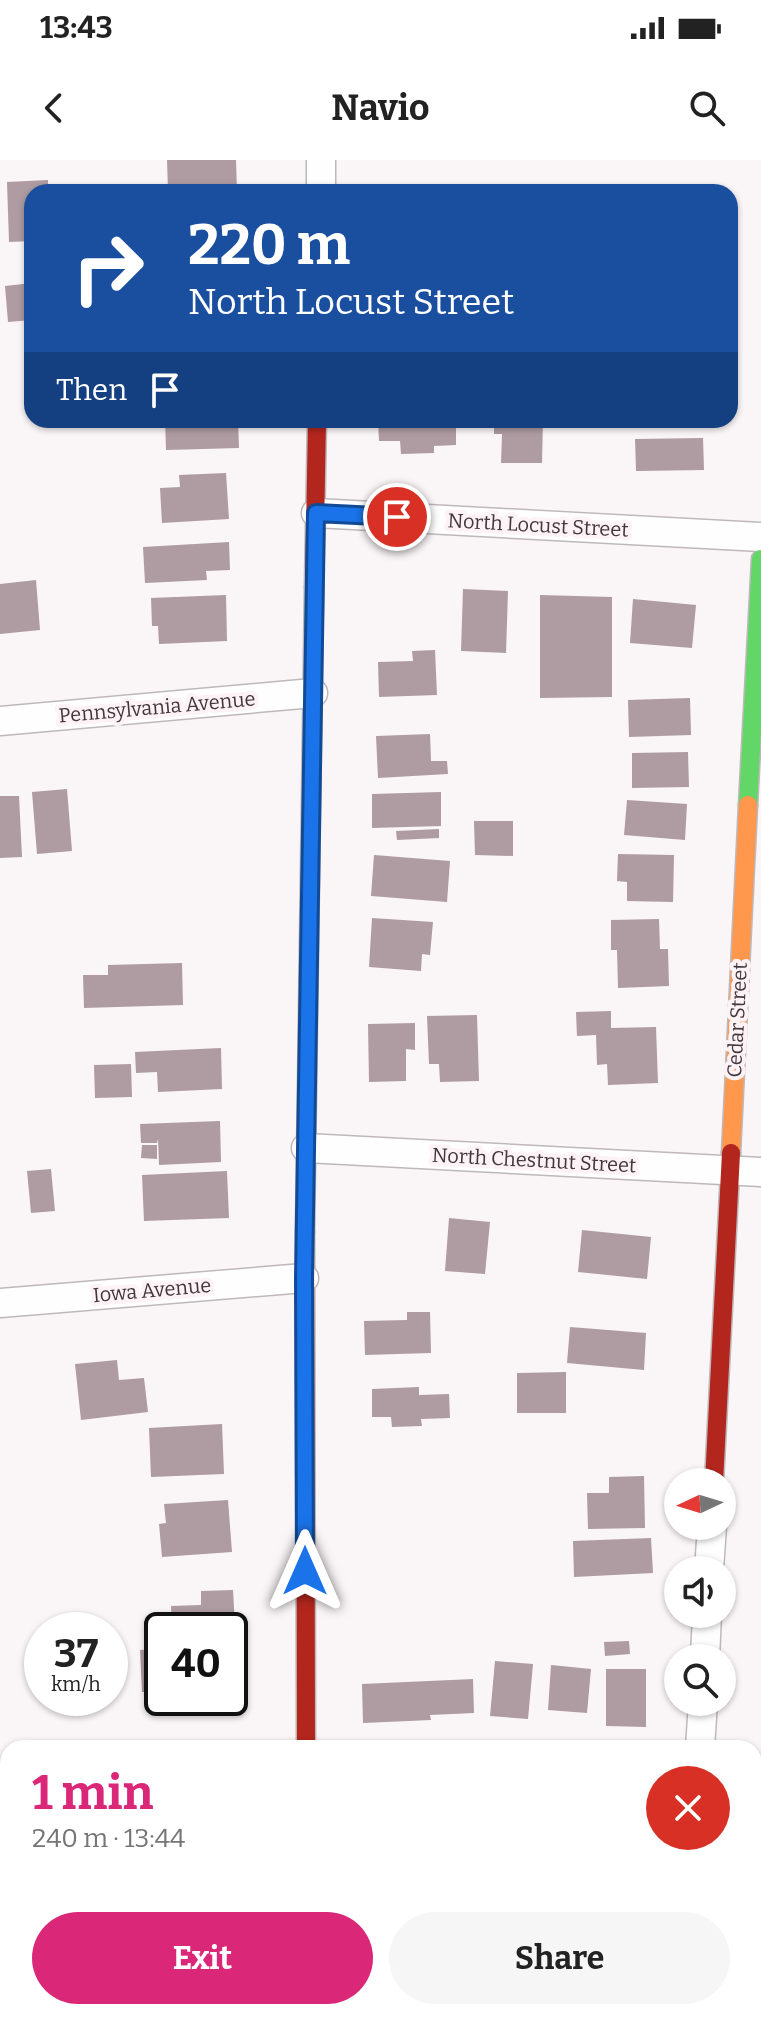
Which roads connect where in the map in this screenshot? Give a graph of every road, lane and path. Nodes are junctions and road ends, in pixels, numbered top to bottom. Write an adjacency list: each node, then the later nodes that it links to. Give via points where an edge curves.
1 (321, 160): 2 (street)
2 (321, 184)
3 (317, 428): 4 (street)
4 (316, 513): 5 (street, North Locust Street); 7 (street)
5 (761, 537)
6 (761, 559): 10 (street, Cedar Street)
7 (313, 693): 8 (street, Pennsylvania Avenue); 9 (street)
8 (0, 721)
9 (306, 1148): 10 (street, North Chestnut Street); 12 (street)
10 (730, 1170): 11 (street, North Chestnut Street); 14 (street, Cedar Street)
11 (761, 1172)
12 (304, 1278): 13 (street, Iowa Avenue); 16 (street)
13 (0, 1303)
14 (715, 1468)
15 (702, 1716): 17 (street)
16 (306, 1740)
17 (701, 1740)

